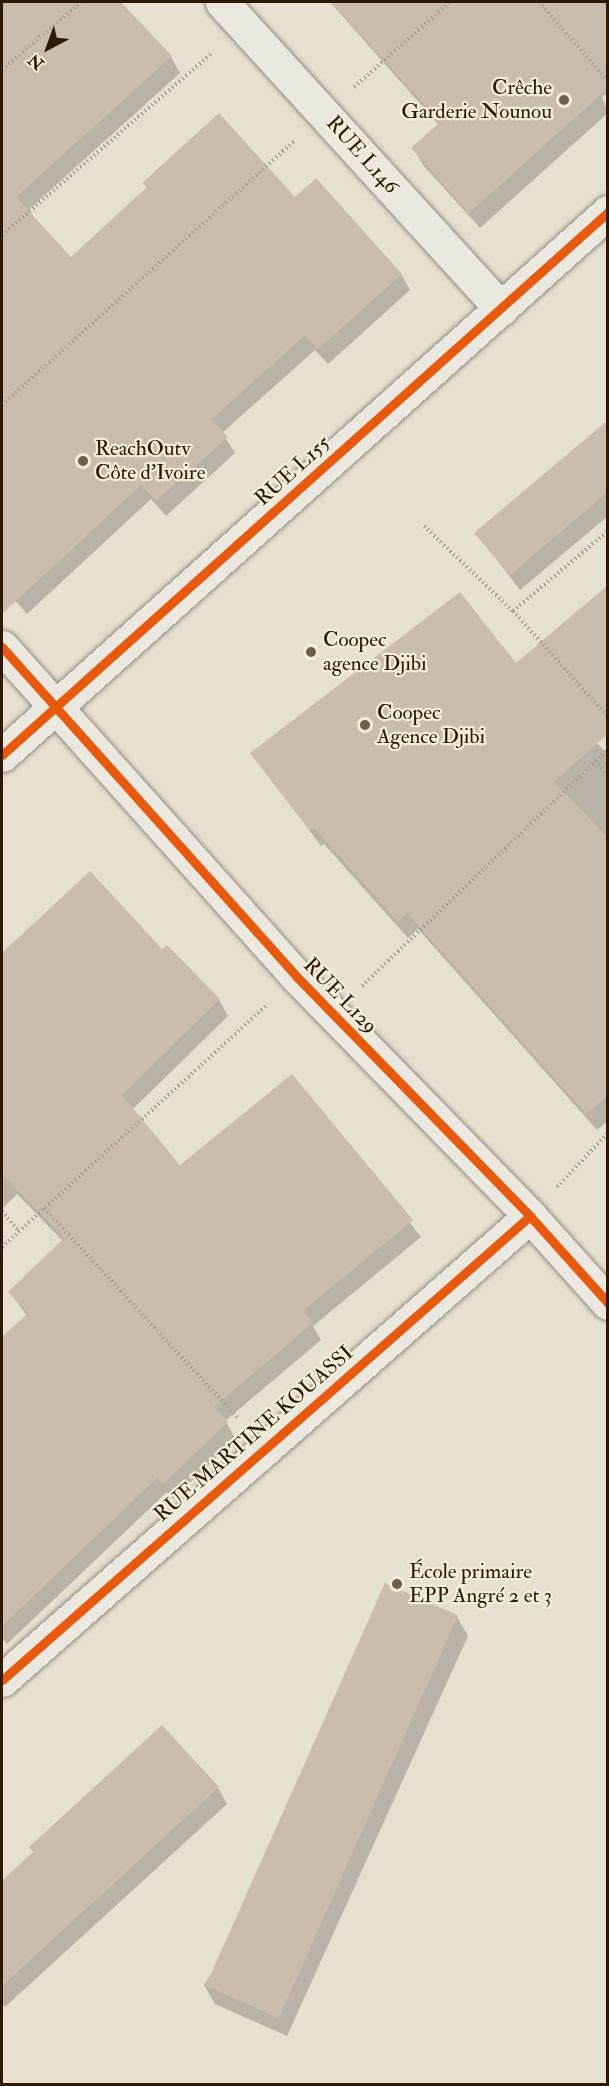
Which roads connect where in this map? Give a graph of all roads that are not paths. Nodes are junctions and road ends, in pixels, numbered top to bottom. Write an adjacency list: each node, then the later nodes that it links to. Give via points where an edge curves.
1 (233, 13): 3 (street, RUE L146)
2 (608, 212): 3 (street, RUE L155)
3 (501, 309): 5 (street, RUE L155)
4 (2, 647): 5 (street, RUE L129)
5 (55, 707): 6 (street, RUE L155); 7 (street, RUE L129, via 332,1015)
6 (2, 755)
7 (530, 1216): 8 (street, RUE L129); 9 (street, RUE MARTINE KOUASSI)
8 (608, 1303)
9 (2, 1680)

